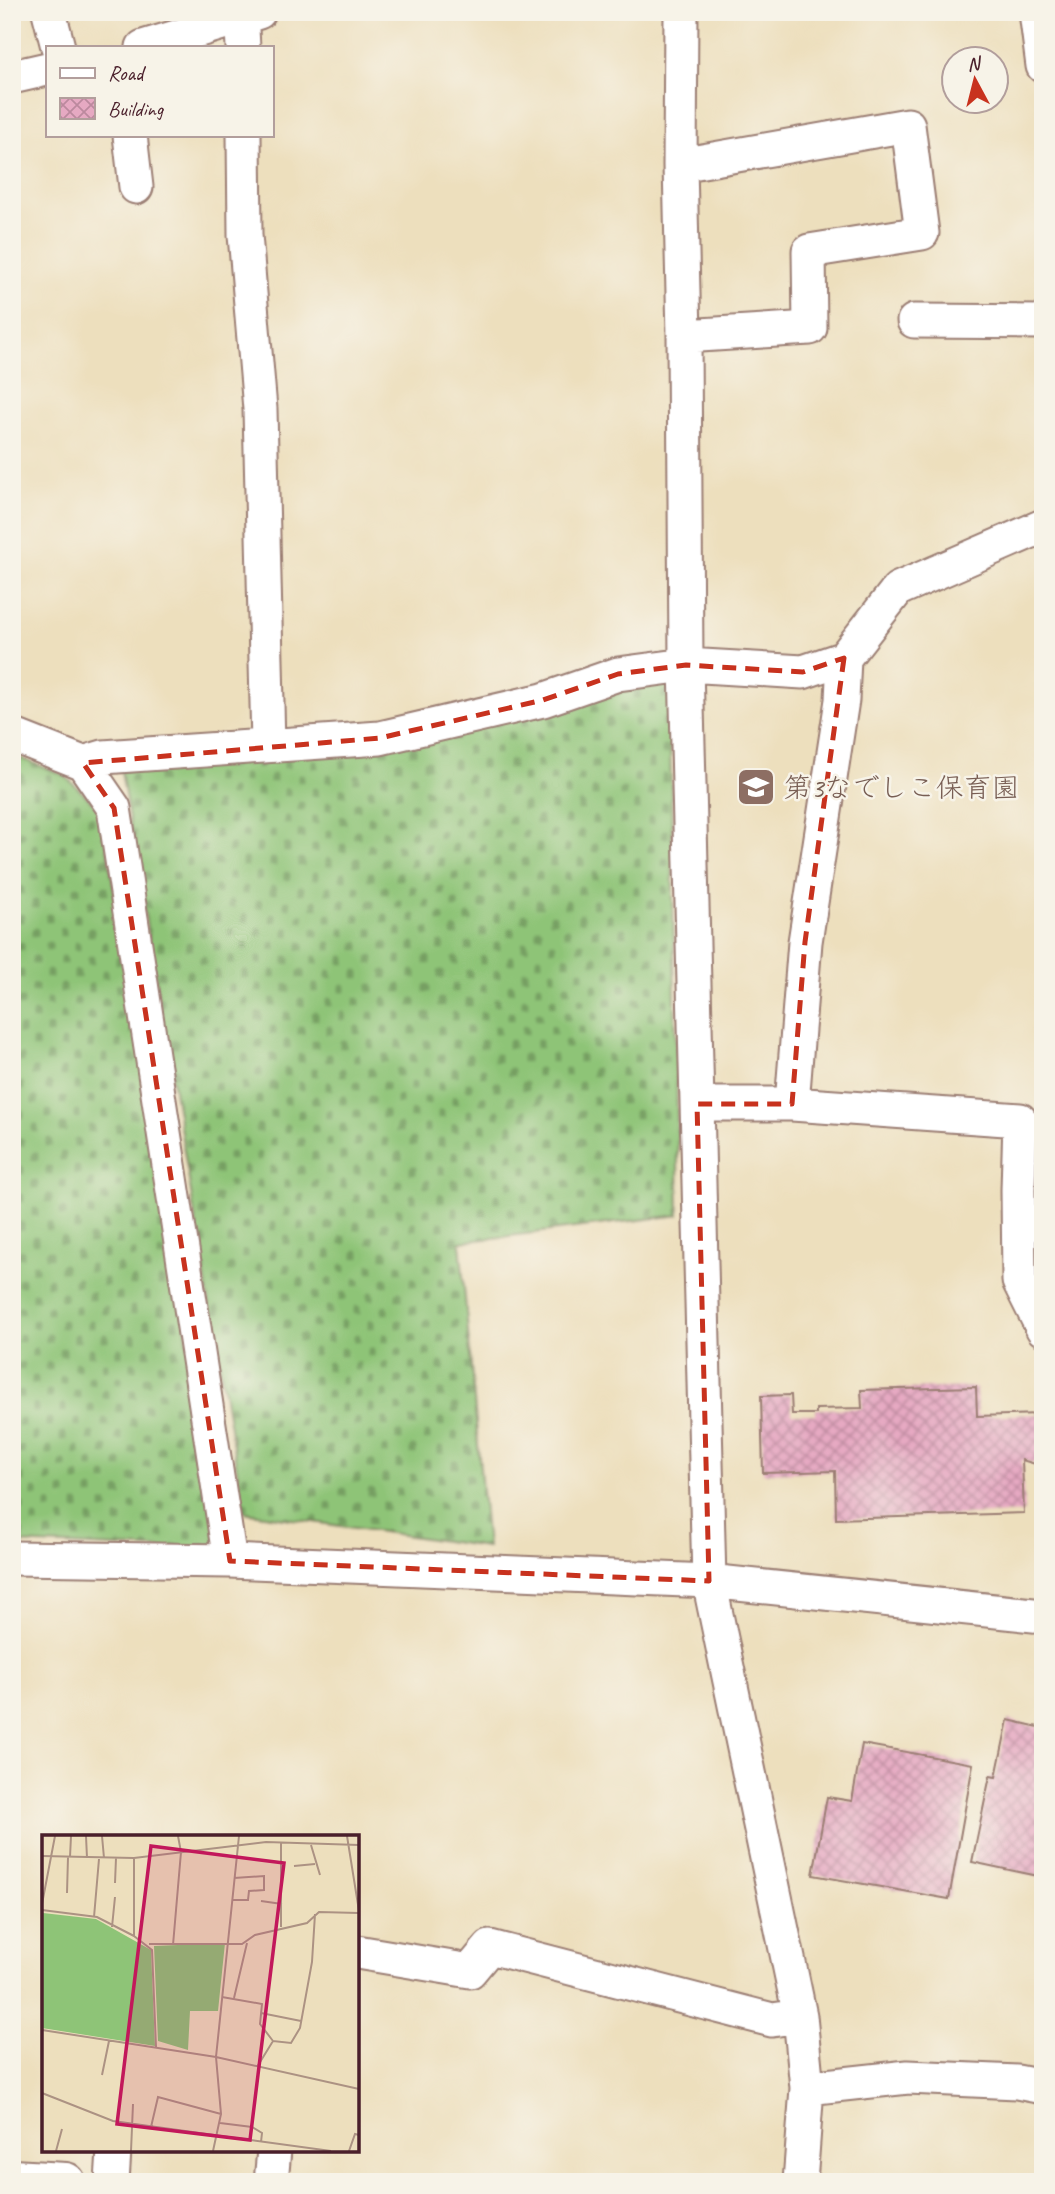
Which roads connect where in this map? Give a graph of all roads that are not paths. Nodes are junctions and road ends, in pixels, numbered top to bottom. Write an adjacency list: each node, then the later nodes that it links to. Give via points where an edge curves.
1 (49, 12): 5 (street)
2 (681, 12): 12 (street)
3 (1036, 12): 7 (street)
4 (246, 22): 6 (street)
5 (58, 46)
6 (147, 46)
7 (1043, 66)
8 (46, 69): 9 (street)
9 (12, 77)
10 (130, 136): 13 (street)
11 (244, 136): 21 (street, via 246,235 260,409)
12 (680, 165): 16 (street); 16 (street, via 908,125 922,233 809,251 810,328)
13 (136, 187)
14 (914, 321): 15 (street)
15 (1043, 322)
16 (684, 336): 19 (street)
17 (1043, 526): 18 (street, via 898,589)
18 (844, 658): 19 (street, via 803,673); 24 (street, via 842,700 805,942)
19 (686, 665): 21 (street, via 618,674 543,701 380,738); 23 (street)
20 (12, 735): 22 (street)
21 (268, 745): 22 (street)
22 (83, 762): 28 (street, via 114,808)
23 (697, 1104): 24 (street); 29 (street)
24 (792, 1104): 25 (street, via 1020,1120)
25 (1030, 1191): 26 (street, via 1019,1281)
26 (1043, 1329)
27 (12, 1558): 28 (street)
28 (230, 1561): 29 (street)
29 (709, 1581): 30 (street); 32 (street)
30 (1040, 1608)
31 (359, 1952): 32 (street, via 470,1971 490,1947 772,2020)
32 (800, 2016): 34 (street)
33 (1043, 2087): 34 (street, via 908,2077)
34 (807, 2088): 41 (street)
35 (114, 2152): 39 (street)
36 (274, 2152): 40 (street)
37 (12, 2179): 38 (street)
38 (66, 2182)
39 (112, 2182)
40 (271, 2182)
41 (800, 2182)

